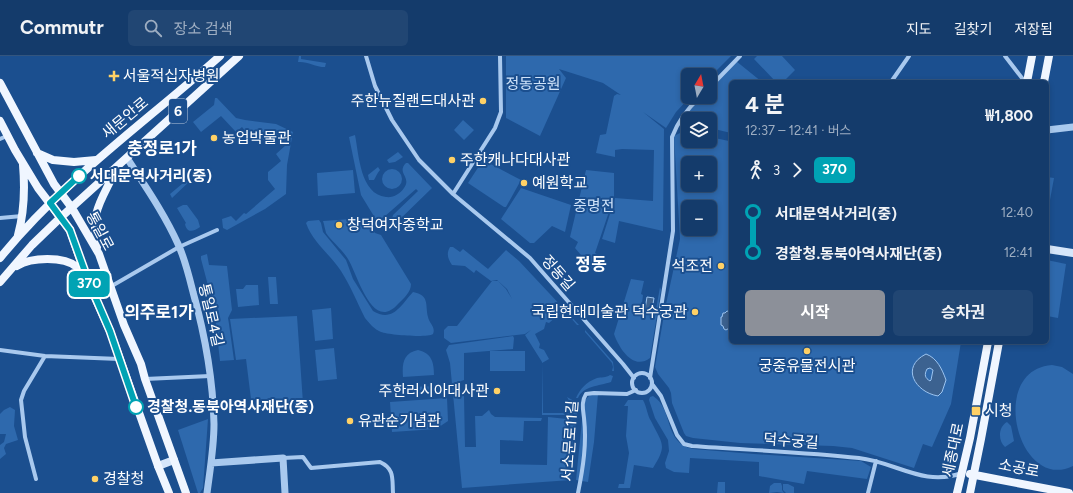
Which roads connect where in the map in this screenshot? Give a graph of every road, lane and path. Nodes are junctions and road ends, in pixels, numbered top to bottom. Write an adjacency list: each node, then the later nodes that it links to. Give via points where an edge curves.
1 (220, 56): 23 (main road, 새문안로 / 6)
2 (239, 56): 22 (main road, 새문안로 / 6)
3 (366, 56): 27 (street, 정동길, via 375,86 392,120 419,160)
4 (500, 56): 27 (street, via 501,112 495,128)
5 (740, 56): 10 (street)
6 (909, 56): 11 (street)
7 (1005, 56): 12 (street)
8 (1032, 56): 13 (main road)
9 (1048, 56): 14 (main road)
10 (717, 79)
11 (892, 80)
12 (1024, 80)
13 (1026, 80)
14 (1044, 80)
15 (0, 83): 21 (main road, 통일로)
16 (693, 104): 51 (street, via 675,128 672,138 673,231)
17 (0, 121): 20 (main road, 통일로)
18 (1073, 127): 19 (street)
19 (1049, 130)
20 (4, 137): 24 (main road, 통일로)
21 (37, 153): 23 (main road, via 53,160); 26 (main road, 통일로)
22 (127, 158): 25 (main road, 새문안로 / 6); 35 (street, 통일로4길)
23 (97, 160): 26 (main road, 새문안로 / 6)
24 (23, 163): 28 (main road, 통일로); 30 (main road)
25 (117, 167): 29 (main road, 새문안로 / 6); 38 (main road, via 96,211 94,229)
26 (61, 193): 28 (main road, 새문안로 / 6); 29 (main road, 통일로)
27 (453, 194): 50 (street, 정동길, via 530,258)
28 (50, 203): 32 (main road, 통일로); 34 (main road, 6)
29 (72, 208): 32 (main road, 새문안로 / 6); 38 (main road, 통일로)
30 (22, 216): 31 (street); 34 (main road)
31 (0, 218)
32 (60, 218): 40 (main road, 6); 41 (main road, 통일로, via 70,230)
33 (217, 230): 35 (street)
34 (18, 236): 39 (main road, 6)
35 (179, 247): 43 (street); 49 (street, 통일로4길, via 197,306)
36 (1049, 249): 37 (main road)
37 (1073, 253)
38 (99, 254): 43 (main road, 통일로)
39 (0, 258)
40 (11, 270): 41 (main road, via 28,261 53,260 77,267); 42 (main road, 6)
41 (88, 280): 48 (main road, 통일로)
42 (0, 282)
43 (110, 287): 52 (main road, 통일로)
44 (988, 344): 60 (main road, 세종대로)
45 (999, 344): 61 (main road, 세종대로)
46 (0, 350): 47 (street)
47 (45, 356): 48 (street); 62 (street, via 21,400 25,437)
48 (119, 359): 59 (main road, 통일로)
49 (210, 376): 52 (street); 58 (street, 통일로4길, via 214,425)
50 (634, 378): 51 (street, via 643,373); 54 (street, via 633,385)
51 (650, 378): 53 (street)
52 (145, 379): 56 (main road, 통일로)
53 (652, 384): 54 (street, via 646,392); 57 (street, 덕수궁길, via 661,396 677,435 684,444)
54 (636, 390): 70 (street, 서소문로11길, via 627,394 586,394 583,401 584,459)
55 (283, 458): 58 (street); 68 (street); 69 (street, via 302,457 311,468 380,462 391,470)
56 (174, 460): 59 (main road); 66 (main road, 통일로)
57 (876, 461): 60 (street, 덕수궁길, via 931,477 950,477); 71 (street)
58 (211, 463): 67 (street, 통일로4길)
59 (158, 466): 65 (main road, 통일로)
60 (962, 473): 61 (main road, 소공로); 72 (main road, 세종대로)
61 (974, 474): 64 (main road, 소공로); 73 (main road, 세종대로)
62 (36, 479)
63 (1073, 489): 64 (main road)
64 (1066, 492)
65 (169, 493)
66 (186, 493)
67 (207, 493)
68 (285, 493)
69 (393, 493)
70 (578, 493)
71 (868, 493)
72 (957, 493)
73 (970, 493)

